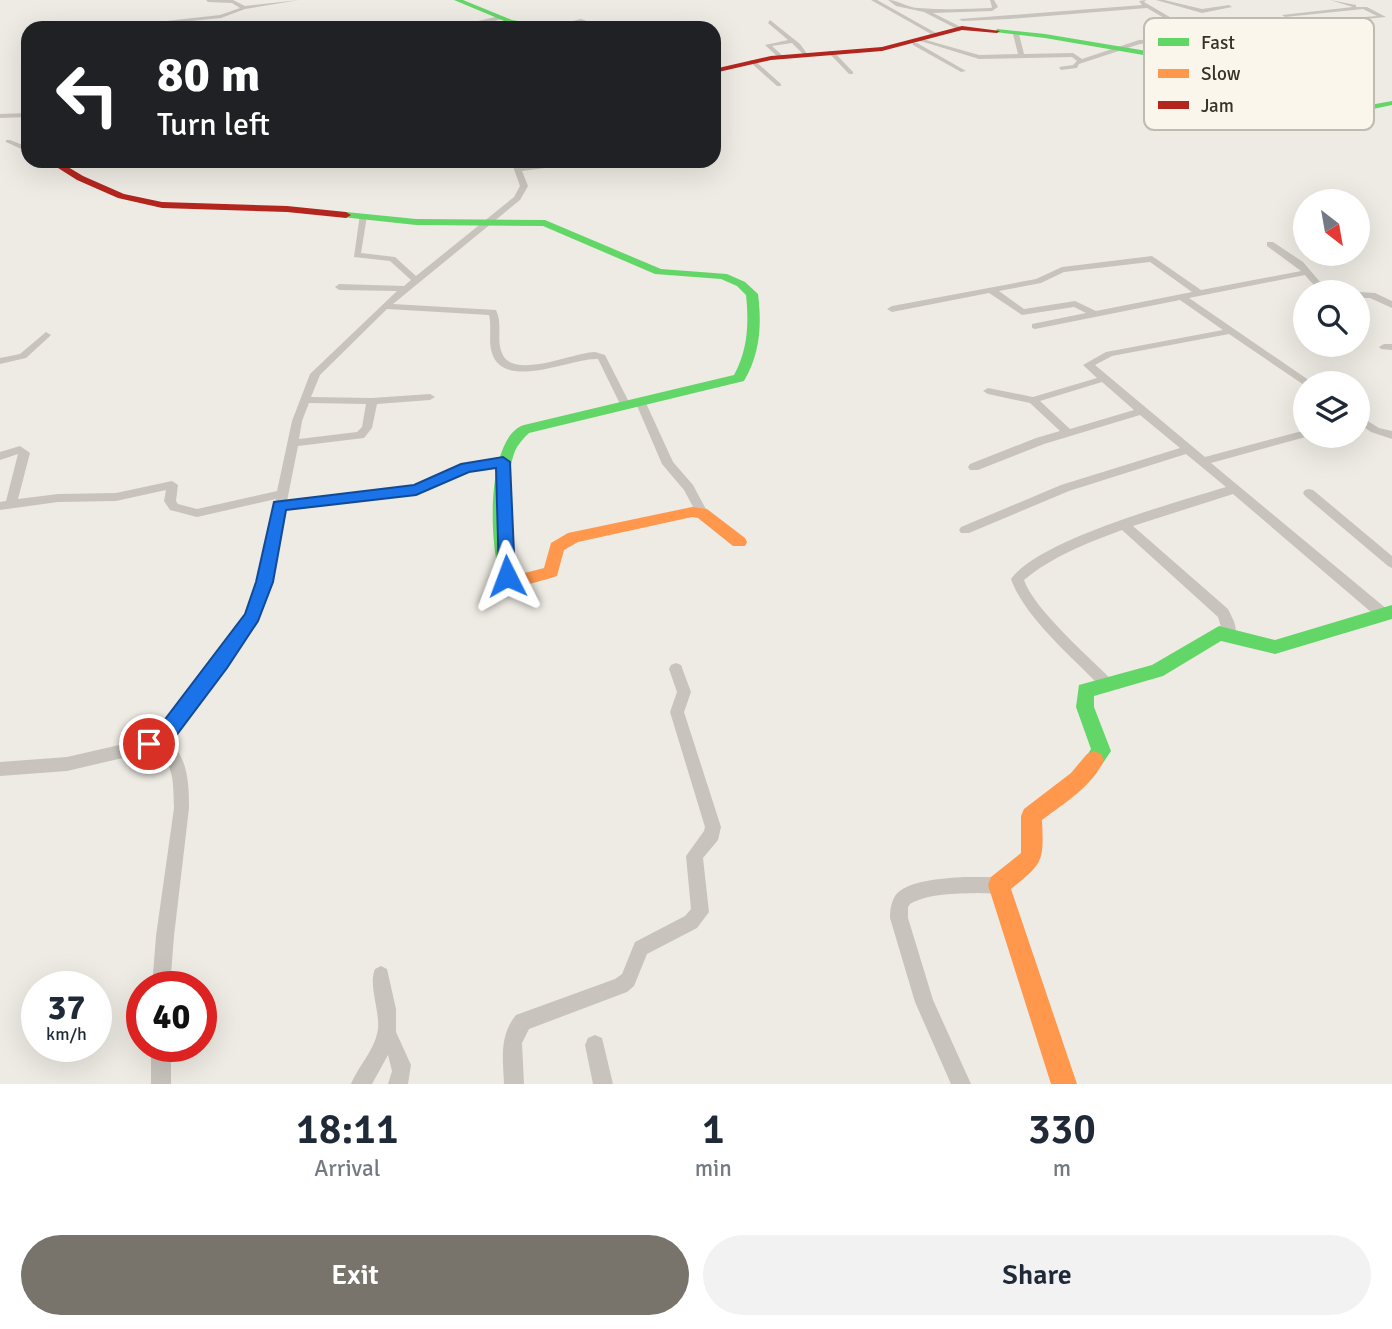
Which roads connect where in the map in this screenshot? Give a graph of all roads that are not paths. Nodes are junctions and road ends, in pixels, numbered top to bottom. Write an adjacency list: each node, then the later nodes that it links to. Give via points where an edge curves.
1 (297, 0): 13 (street)
2 (457, 0): 22 (street)
3 (873, 0): 18 (street)
4 (890, 0): 15 (street)
5 (992, 0): 16 (street, via 992,9)
6 (1144, 0): 11 (street)
7 (1158, 0): 12 (street, via 1202,11)
8 (1332, 0): 14 (street)
9 (208, 1): 13 (street, via 233,2)
10 (953, 1): 16 (street)
11 (1150, 6): 23 (street); 32 (street)
12 (1230, 7)
13 (244, 8): 26 (street, via 216,17)
14 (1363, 8): 19 (street); 20 (street); 25 (street, via 1383,17)
15 (903, 9): 17 (street); 18 (street)
16 (957, 9): 17 (street); 32 (street)
17 (924, 10): 31 (street)
18 (890, 11): 29 (street)
19 (1390, 12)
20 (1298, 14): 21 (street); 24 (street)
21 (1285, 15)
22 (500, 18): 27 (street); 28 (street)
23 (1170, 18)
24 (1308, 18)
25 (1370, 18)
26 (176, 21)
27 (486, 21)
28 (518, 21)
29 (906, 21): 31 (street); 31 (street)
30 (770, 22): 35 (street)
31 (933, 25): 32 (street); 34 (street)
32 (962, 25): 33 (street)
33 (1016, 33): 37 (street); 41 (street)
34 (913, 40): 38 (street, via 875,50); 41 (street, via 966,55); 47 (street)
35 (792, 41): 40 (street); 42 (street, via 768,45)
36 (1144, 42): 37 (street)
37 (1116, 47): 39 (street); 44 (street)
38 (831, 52): 40 (street); 48 (street)
39 (1144, 52)
40 (806, 54): 42 (street)
41 (1021, 55): 44 (street, via 1073,55)
42 (781, 57): 43 (street)
43 (752, 61): 46 (street); 49 (street)
44 (1082, 62): 45 (street)
45 (1061, 68)
46 (721, 69)
47 (963, 71)
48 (851, 73)
49 (779, 85)
50 (1392, 103): 51 (street)
51 (1374, 107)
52 (21, 115): 53 (street)
53 (0, 116)
54 (8, 141): 55 (street)
55 (21, 147)
56 (64, 168): 58 (street, via 146,203)
57 (517, 168): 59 (street, via 522,191)
58 (363, 216): 59 (street, via 416,222); 63 (street, via 357,255 391,259)
59 (493, 219): 63 (street); 85 (street, via 545,223 659,272 723,276 752,294 750,349 739,378)
60 (1270, 244): 61 (street)
61 (1308, 272): 62 (street); 67 (street)
62 (1314, 280)
63 (417, 281): 65 (street)
64 (339, 287): 65 (street)
65 (406, 289): 71 (street)
66 (991, 290): 67 (street, via 1038,281 1062,270 1152,259); 72 (street); 73 (street, via 1022,312 1075,304)
67 (1199, 293): 69 (street)
68 (1370, 295): 70 (street)
69 (1181, 297): 73 (street); 75 (street)
70 (1392, 305)
71 (386, 306): 82 (street, via 314,374); 85 (street, via 493,312 495,345 506,366 523,369 602,357)
72 (892, 309)
73 (1095, 314): 74 (street)
74 (1035, 326)
75 (1230, 331): 78 (street); 79 (street, via 1109,354 1088,365)
76 (46, 335): 77 (street, via 23,356)
77 (0, 361)
78 (1293, 373)
79 (1103, 379): 83 (street); 86 (street)
80 (988, 390): 83 (street)
81 (430, 397): 84 (street)
82 (305, 400): 84 (street); 91 (street)
83 (1033, 400): 88 (street)
84 (372, 401): 91 (street, via 367,428 360,435)
85 (632, 402): 94 (street, via 524,430 510,440); 101 (street)
86 (1141, 411): 88 (street); 92 (street)
87 (1370, 426): 89 (street)
88 (1067, 432): 96 (street)
89 (1392, 435)
90 (1293, 437): 95 (street)
91 (292, 443): 99 (street)
92 (1187, 450): 95 (street); 103 (street, via 1065,488)
93 (0, 456): 100 (street, via 24,453)
94 (503, 462): 99 (street, via 466,467 416,490); 101 (street, via 507,576 515,582 551,572 557,547 574,537)
95 (1202, 462): 97 (street)
96 (974, 467)
97 (1234, 489): 102 (street); 106 (street)
98 (1309, 494): 105 (street)
99 (280, 500): 100 (street, via 197,513 174,507 169,484 116,497 58,498); 110 (street, via 265,582 252,617)
100 (5, 506)
101 (702, 513): 104 (street)
102 (1124, 525): 107 (street, via 1223,613); 109 (street, via 1053,554 1017,579 1017,586 1033,606)
103 (965, 530)
104 (739, 542)
105 (1392, 563)
106 (1387, 613): 107 (street, via 1275,647)
107 (1229, 633): 109 (street, via 1210,636 1157,671)
108 (676, 669): 121 (street, via 684,692 677,712 713,827 694,856 700,912 691,922 640,948 628,980 621,986 523,1022 511,1042)
109 (1107, 684): 112 (street, via 1085,691 1082,698 1099,734 1101,751 1079,780 1031,816 1030,860)
110 (159, 743): 111 (street, via 67,764); 113 (street, via 175,758 182,809)
111 (0, 769)
112 (999, 885): 123 (street, via 913,893 899,906 924,1002); 124 (street)
113 (162, 971)
114 (381, 975): 115 (street, via 390,1022)
115 (388, 1036): 119 (street); 120 (street, via 402,1062)
116 (595, 1045): 122 (street)
117 (161, 1062): 118 (street)
118 (161, 1084)
119 (361, 1084)
120 (398, 1084)
121 (514, 1084)
122 (603, 1084)
123 (961, 1084)
124 (1064, 1084)

